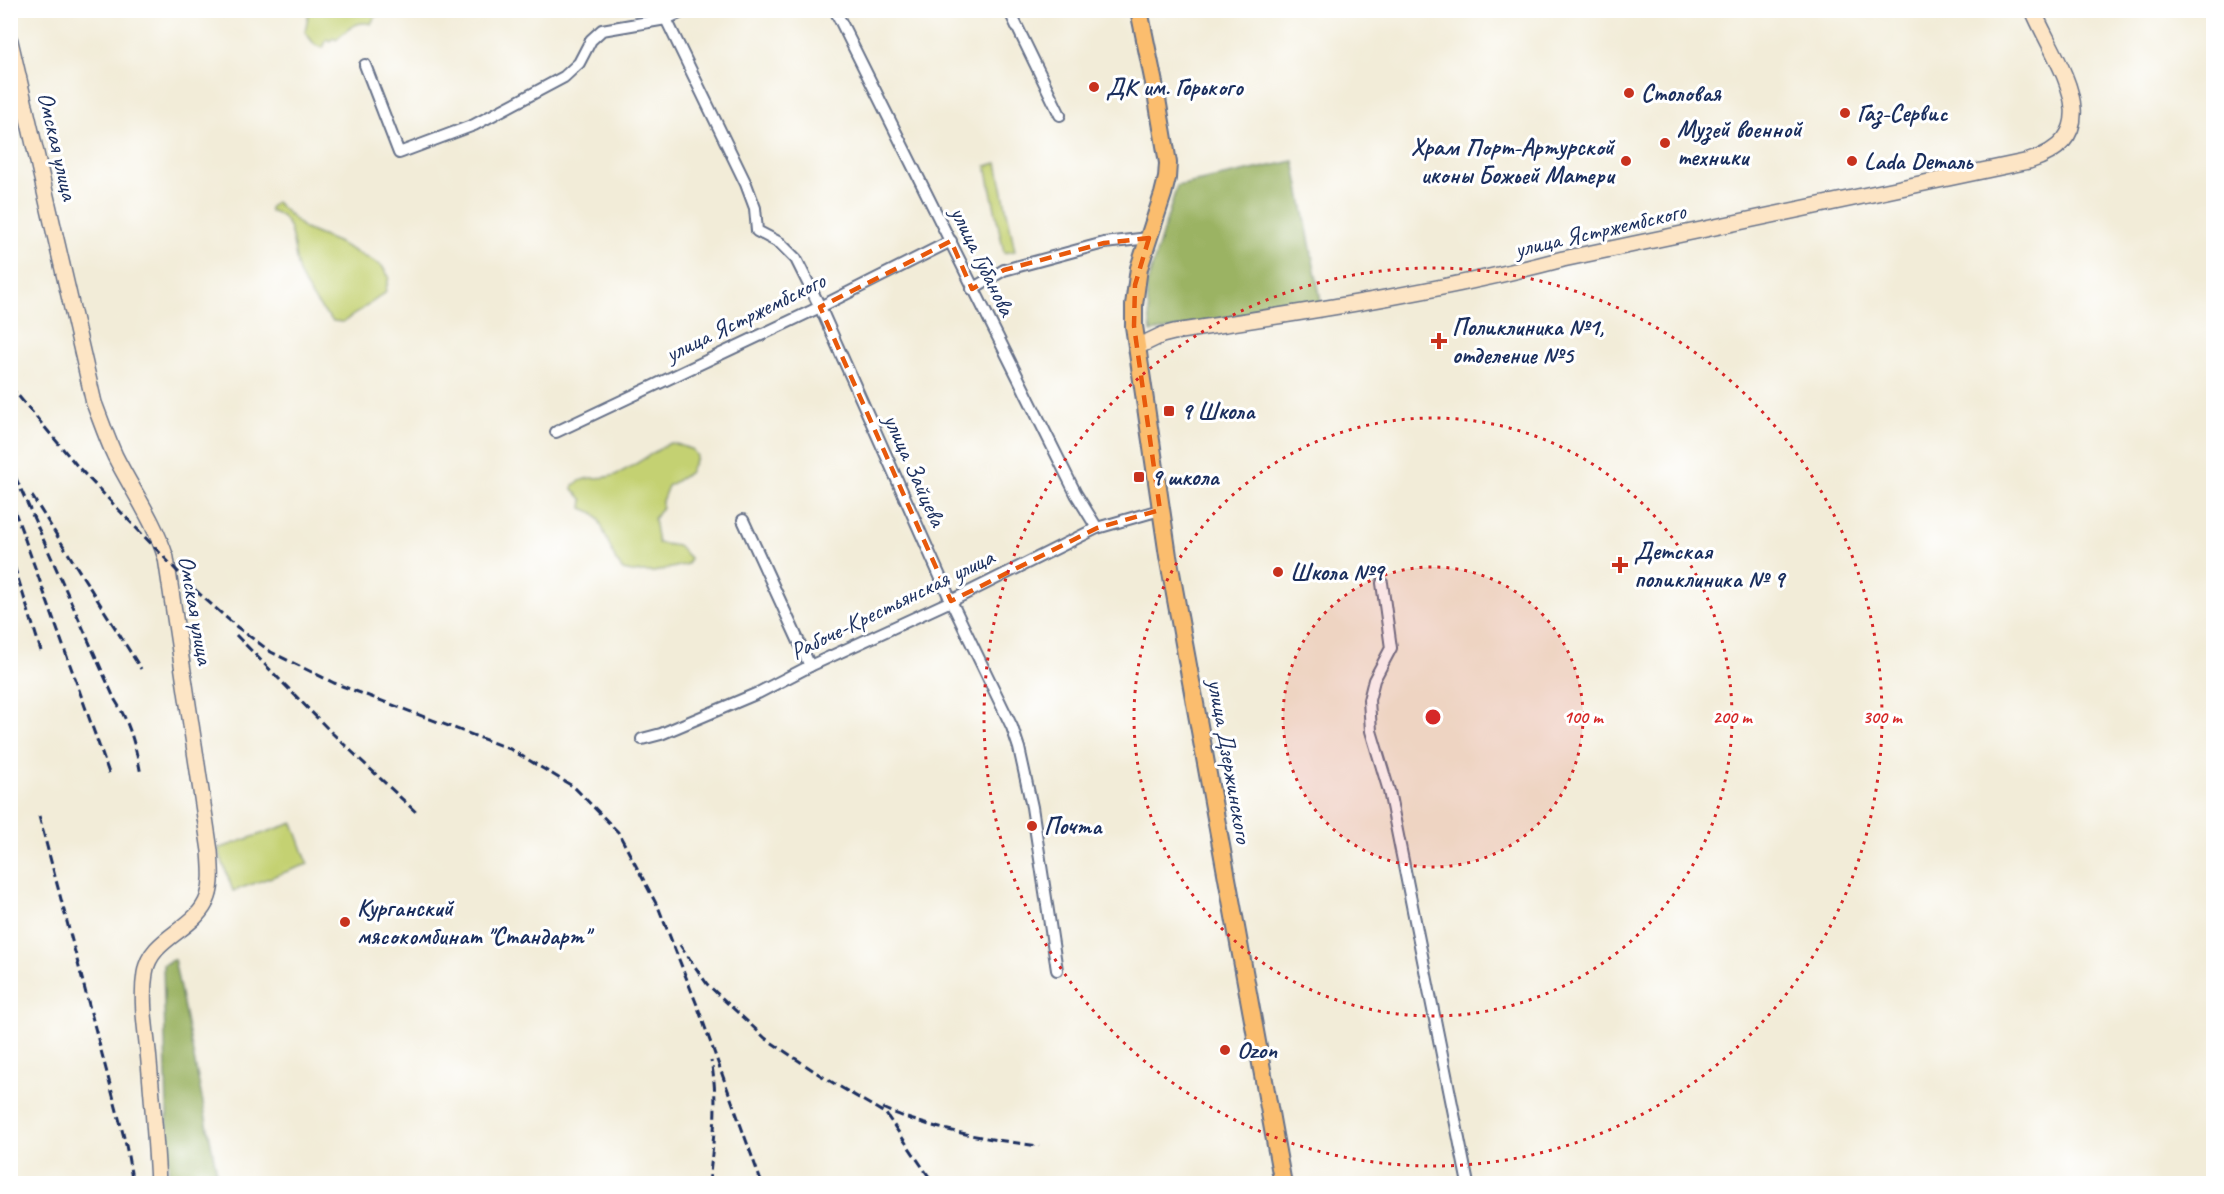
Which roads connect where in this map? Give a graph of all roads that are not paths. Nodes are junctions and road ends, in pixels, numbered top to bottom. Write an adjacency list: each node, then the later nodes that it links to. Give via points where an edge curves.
1 (686, 10): 6 (street)
2 (835, 10): 11 (street, улица Губанова)
3 (1009, 10): 9 (street)
4 (1139, 10): 10 (main road, улица Дзержинского, via 1168,163)
5 (2032, 10): 14 (main road, улица Ястржембского, via 2070,89 2073,112 2066,139 2046,156 1504,275 1174,332)
6 (666, 19): 8 (street, via 602,30 564,77 474,125 399,153); 13 (street, улица Зайцева, via 746,184 755,208 757,231 790,250)
7 (10, 41): 24 (main road, Омская улица, via 94,403 115,456 147,511 165,558 210,851 212,878 208,898 199,914 151,956 145,971 144,1005)
8 (365, 66)
9 (1060, 115)
10 (1149, 238): 12 (street, via 1104,243 1025,264 1004,270); 14 (main road, улица Дзержинского, via 1135,285)
11 (951, 241): 12 (street, улица Губанова); 13 (street, улица Ястржембского)
12 (972, 288): 18 (street, улица Губанова)
13 (820, 307): 15 (street, улица Ястржембского); 20 (street, улица Зайцева)
14 (1137, 347): 16 (main road, улица Дзержинского)
15 (556, 432)
16 (1160, 510): 18 (street, Рабоче-Крестьянская улица); 25 (main road, улица Дзержинского)
17 (743, 520): 21 (street)
18 (1097, 528): 20 (street, Рабоче-Крестьянская улица)
19 (1382, 583): 26 (street, via 1391,648 1374,680 1369,700 1371,731 1389,791)
20 (951, 601): 21 (street, Рабоче-Крестьянская улица); 23 (street, улица Зайцева, via 1019,748)
21 (810, 666): 22 (street, Рабоче-Крестьянская улица, via 758,693)
22 (642, 740)
23 (1057, 970)
24 (158, 1184)
25 (1283, 1184)
26 (1468, 1184)

